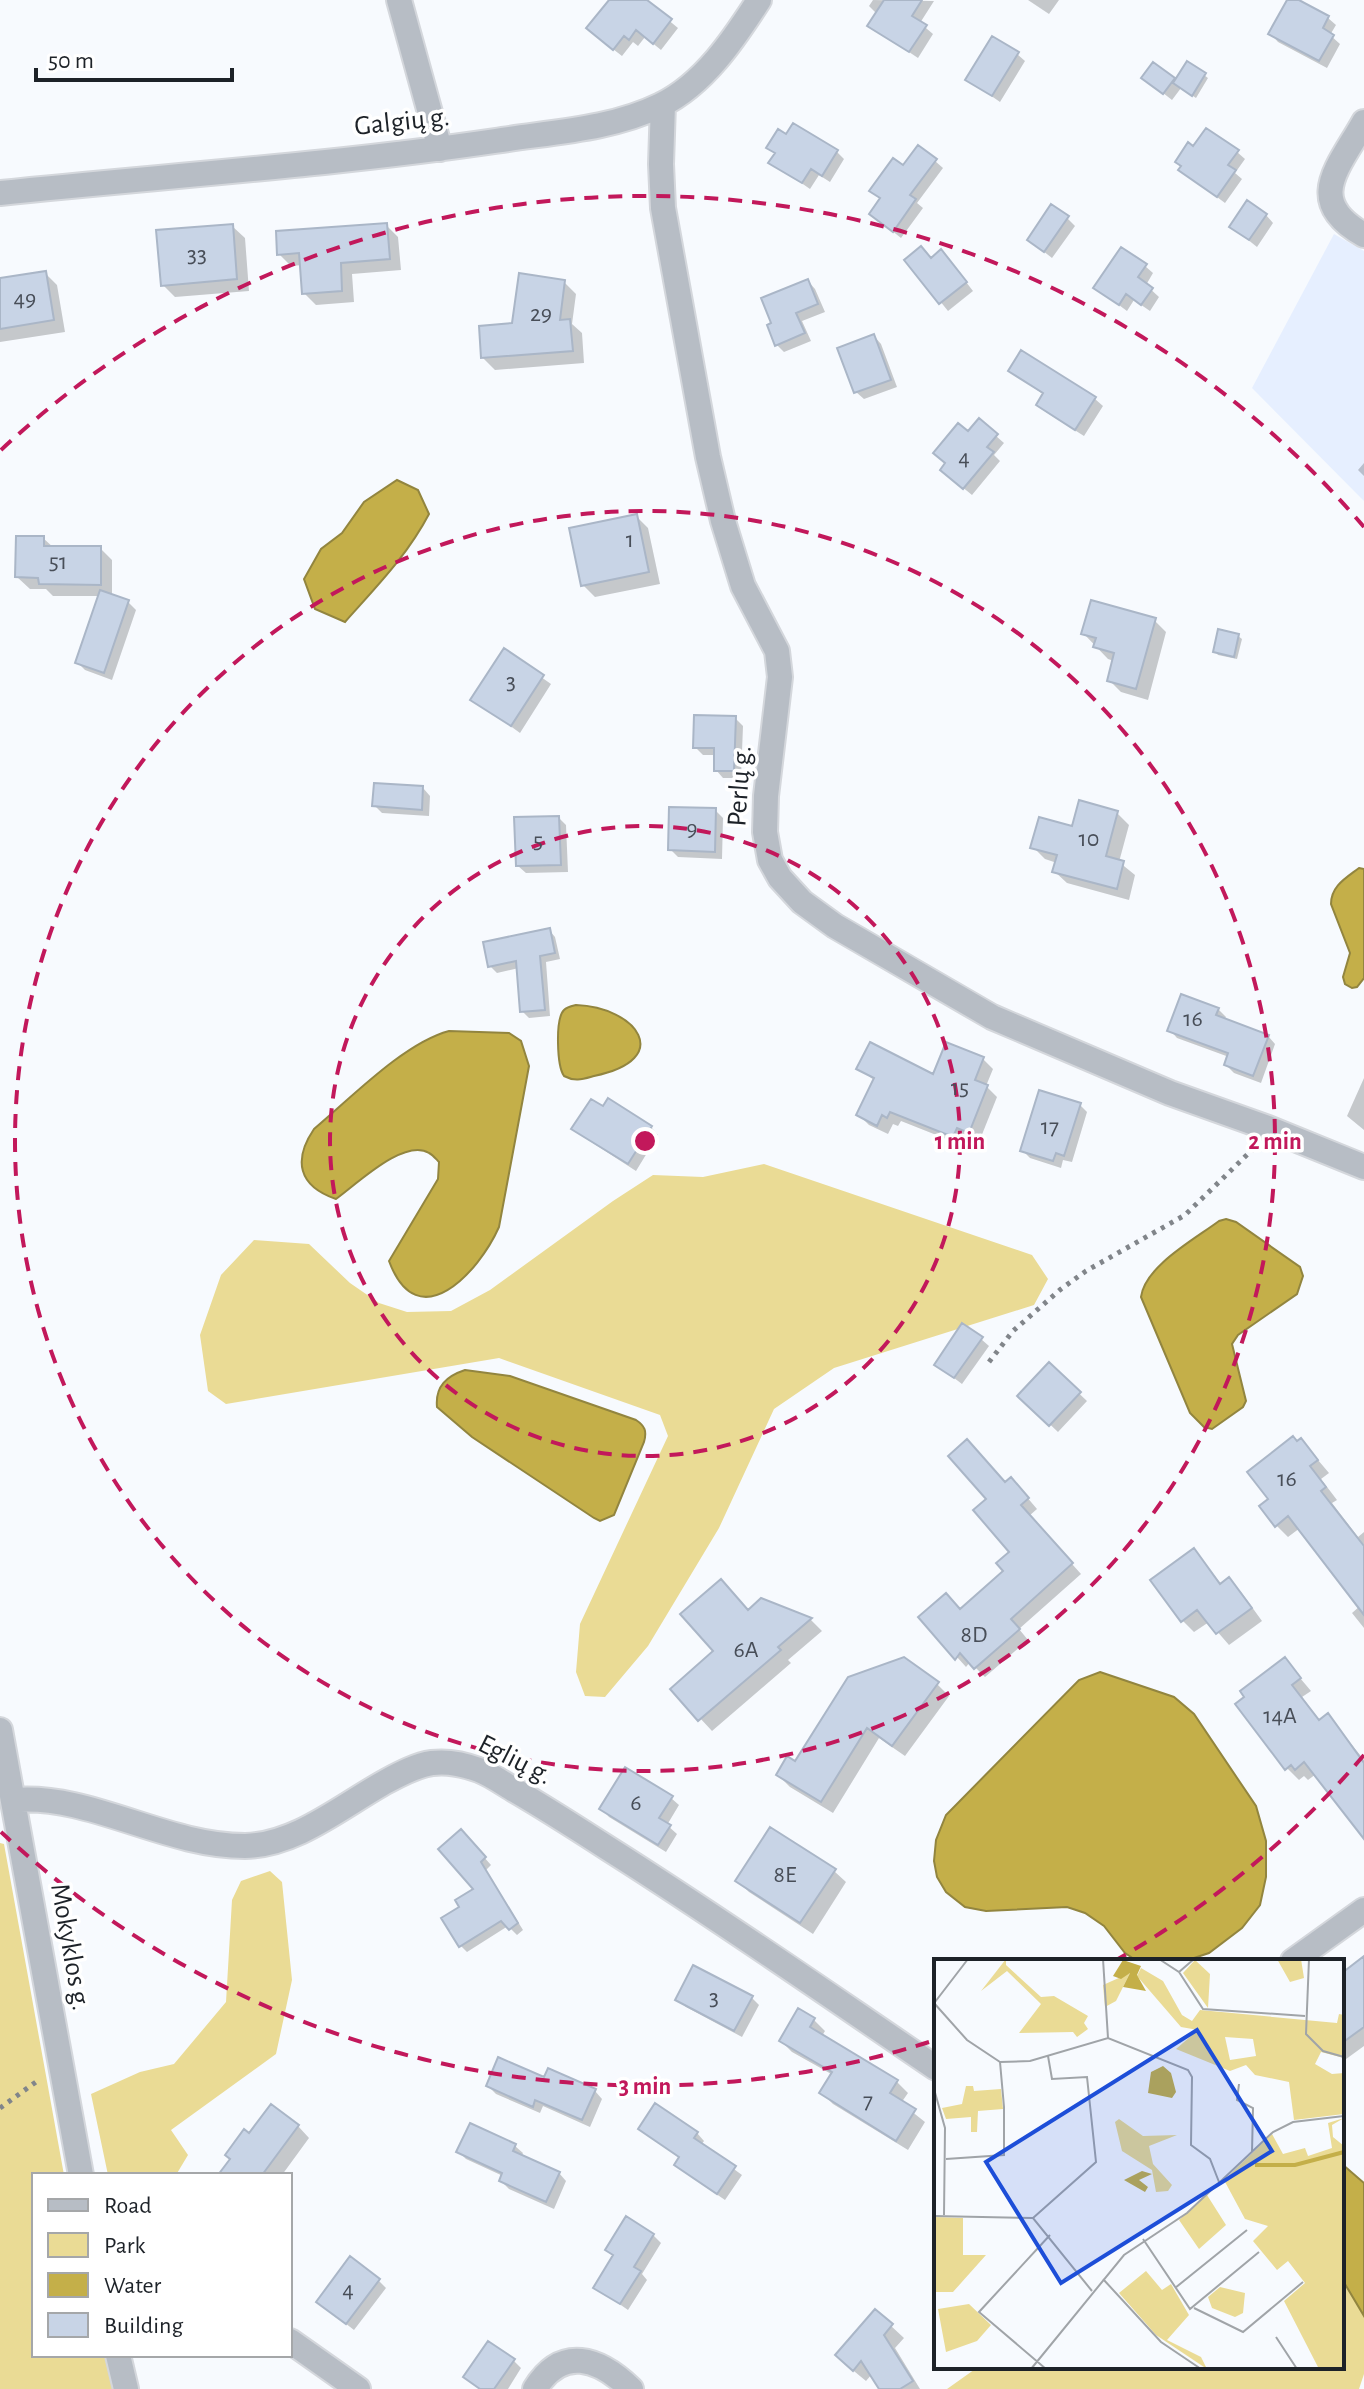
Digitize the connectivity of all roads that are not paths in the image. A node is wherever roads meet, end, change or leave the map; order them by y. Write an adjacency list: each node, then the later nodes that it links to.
1 (399, 0): 5 (street)
2 (759, 0): 3 (street, Galgių g.)
3 (663, 104): 5 (street, Galgių g.); 8 (street, Perlų g.)
4 (1364, 122): 7 (street)
5 (440, 149): 6 (street, Galgių g.)
6 (0, 193)
7 (1364, 235)
8 (1364, 1167)
9 (0, 1730): 10 (street, Mokyklos g.)
10 (15, 1800): 13 (street, Eglių g.); 14 (street, Mokyklos g.)
11 (1364, 1910): 12 (street)
12 (1296, 1959)
13 (934, 2067)
14 (81, 2173)
15 (292, 2342): 18 (street)
16 (118, 2357): 17 (street)
17 (126, 2389)
18 (358, 2389)
19 (535, 2389): 20 (street)
20 (631, 2389)

